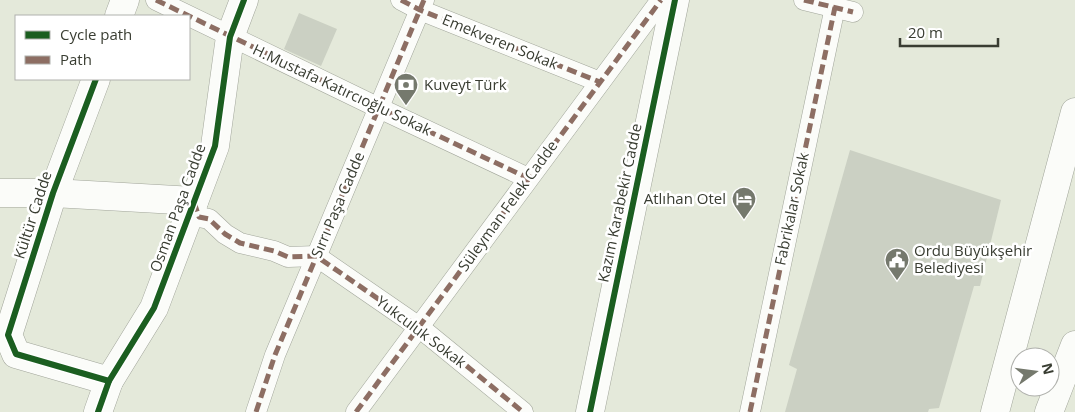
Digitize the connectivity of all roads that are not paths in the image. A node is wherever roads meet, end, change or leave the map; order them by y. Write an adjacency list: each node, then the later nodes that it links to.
1 (125, 0): 9 (main road)
2 (156, 0): 10 (street, H.Mustafa Katırcıoğlu Sokak)
3 (244, 0): 12 (main road, Osman Paşa Cadde)
4 (401, 0): 8 (street, Emekveren Sokak)
5 (660, 0): 14 (street, Süleyman Felek Cadde)
6 (675, 0): 29 (main road, Kazım Karabekir Cadde)
7 (804, 0): 30 (street, Fabrikalar Sokak)
8 (422, 5): 14 (street, Emekveren Sokak); 15 (street, Sırrı Paşa Cadde)
9 (119, 15)
10 (186, 15)
11 (190, 17): 12 (street, H.Mustafa Katırcıoğlu Sokak)
12 (230, 37): 15 (street, H.Mustafa Katırcıoğlu Sokak); 20 (main road, Osman Paşa Cadde)
13 (96, 80): 19 (main road, Kültür Cadde)
14 (600, 82): 17 (street, Süleyman Felek Cadde)
15 (379, 108): 17 (street, H.Mustafa Katırcıoğlu Sokak); 21 (street, Sırrı Paşa Cadde)
16 (1075, 112): 31 (main road)
17 (528, 178): 22 (street, Süleyman Felek Cadde)
18 (0, 193): 19 (main road)
19 (53, 193): 20 (main road); 24 (main road, Kültür Cadde)
20 (194, 201): 21 (street); 24 (main road, Osman Paşa Cadde)
21 (316, 256): 22 (street, Yukculuk Sokak); 26 (street, Sırrı Paşa Cadde)
22 (419, 327): 27 (street, Süleyman Felek Cadde); 28 (street, Yukculuk Sokak)
23 (1075, 345): 32 (main road)
24 (109, 381): 25 (main road, Osman Paşa Cadde)
25 (98, 412)
26 (256, 412)
27 (356, 412)
28 (523, 412)
29 (590, 412)
30 (750, 412)
31 (995, 412)
32 (1049, 412)

